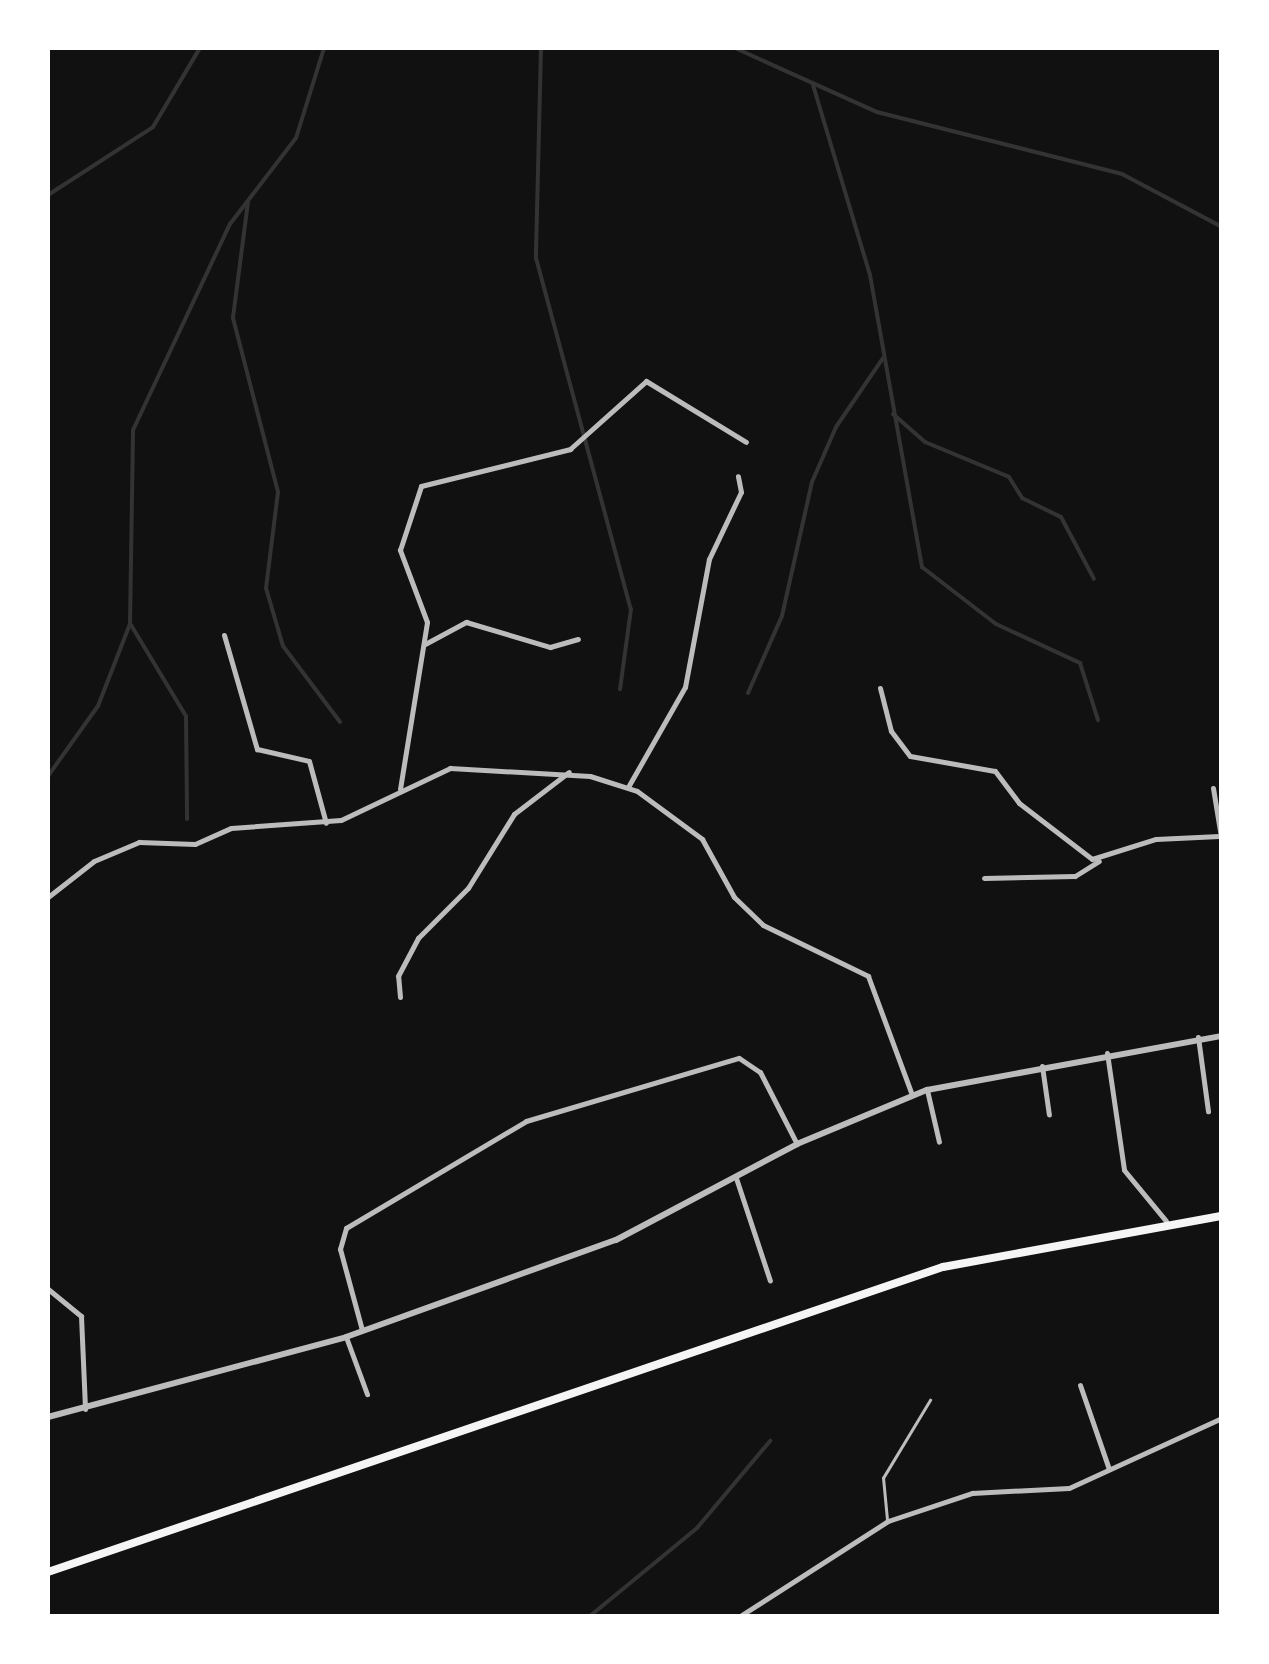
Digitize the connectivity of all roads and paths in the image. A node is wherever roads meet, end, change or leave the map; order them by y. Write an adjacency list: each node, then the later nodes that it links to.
1 (746, 442): 5 (street)
2 (738, 476): 8 (street)
3 (224, 636): 11 (street)
4 (578, 638): 5 (street)
5 (425, 644): 10 (street)
6 (880, 688): 13 (street)
7 (569, 772): 8 (street); 10 (street); 16 (street)
8 (628, 788): 22 (street)
9 (1213, 788): 12 (street)
10 (400, 792): 11 (street)
11 (326, 823): 15 (street)
12 (1220, 840): 13 (street)
13 (1103, 860): 14 (street)
14 (984, 878)
15 (48, 898)
16 (400, 997)
17 (1222, 1036): 18 (street)
18 (1198, 1037): 19 (street); 23 (street)
19 (1106, 1053): 20 (street); 29 (street)
20 (1042, 1066): 21 (street); 24 (street)
21 (926, 1090): 22 (street); 25 (street)
22 (912, 1095): 26 (street)
23 (1208, 1110)
24 (1049, 1115)
25 (939, 1142)
26 (797, 1144): 27 (street); 32 (street)
27 (736, 1178): 30 (street); 32 (street)
28 (1222, 1216): 29 (main road)
29 (1166, 1222): 42 (main road)
30 (770, 1281)
31 (48, 1289): 37 (street)
32 (362, 1330): 33 (street)
33 (346, 1337): 35 (street); 37 (street)
34 (1080, 1385): 40 (street)
35 (367, 1394)
36 (930, 1400): 41 (lane)
37 (85, 1409): 38 (street)
38 (48, 1418)
39 (1222, 1418): 40 (street)
40 (1109, 1469): 41 (street)
41 (888, 1522): 43 (street)
42 (48, 1572)
43 (740, 1616)

